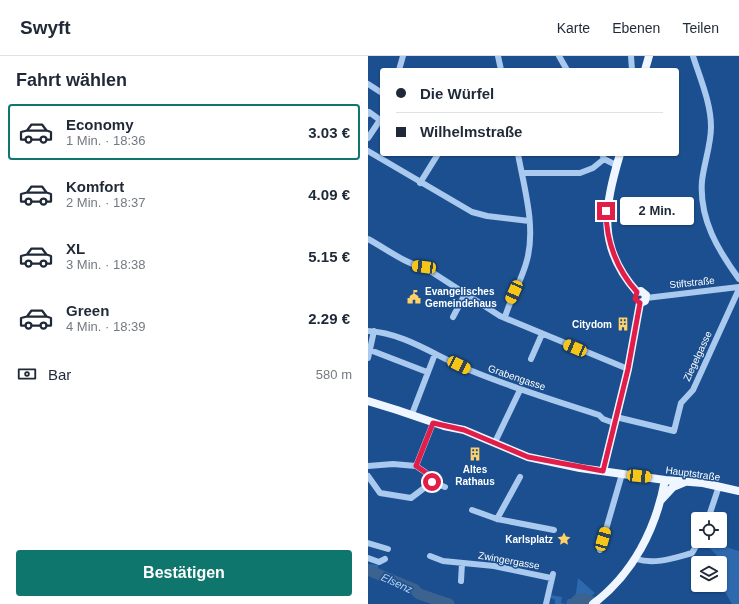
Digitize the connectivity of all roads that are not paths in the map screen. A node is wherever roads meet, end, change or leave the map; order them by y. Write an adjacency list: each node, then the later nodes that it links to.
1 (403, 56): 7 (street)
2 (498, 56): 8 (street)
3 (559, 56): 9 (street)
4 (631, 56): 10 (street)
5 (649, 56): 11 (main road)
6 (693, 56): 26 (street)
7 (400, 68)
8 (501, 68)
9 (566, 68)
10 (632, 68)
11 (646, 68)
12 (368, 84): 13 (street)
13 (380, 92)
14 (368, 114): 15 (street)
15 (368, 138)
16 (368, 151): 23 (street)
17 (437, 156): 23 (street)
18 (518, 156): 22 (street)
19 (619, 156): 21 (main road)
20 (603, 157): 21 (street); 22 (street)
21 (616, 165): 29 (main road)
22 (522, 173): 24 (street)
23 (420, 183): 24 (street)
24 (529, 221): 31 (street)
25 (368, 239): 28 (street)
26 (739, 279)
27 (739, 288): 29 (street, Stiftstraße); 45 (street, Ziegelgasse)
28 (465, 294): 30 (street); 31 (street)
29 (643, 300): 38 (main road)
30 (453, 317)
31 (505, 317): 33 (street)
32 (371, 331): 34 (street); 35 (street, Grabengasse)
33 (542, 334): 37 (street); 38 (street)
34 (370, 350): 36 (street); 39 (street)
35 (435, 354): 39 (street); 40 (street, Grabengasse)
36 (368, 358)
37 (531, 359)
38 (628, 369): 43 (main road)
39 (427, 372): 42 (street)
40 (520, 390): 43 (street, Grabengasse); 46 (street)
41 (368, 401): 42 (main road, Hauptstraße)
42 (412, 414): 44 (main road, Hauptstraße)
43 (615, 420): 45 (street, Grabengasse); 49 (main road)
44 (433, 423): 48 (street); 49 (main road, Hauptstraße)
45 (674, 431)
46 (496, 440)
47 (368, 466): 48 (street)
48 (416, 466): 55 (street)
49 (603, 471): 50 (main road, Hauptstraße)
50 (622, 474): 53 (main road, Hauptstraße); 67 (street)
51 (368, 476): 55 (street)
52 (520, 478): 62 (street)
53 (665, 480): 54 (main road, Hauptstraße); 59 (main road)
54 (688, 481): 56 (main road, Hauptstraße); 59 (main road)
55 (432, 482): 57 (street)
56 (719, 486): 58 (main road, Hauptstraße); 61 (street)
57 (445, 487)
58 (739, 491)
59 (658, 504): 70 (main road)
60 (472, 510): 62 (street)
61 (710, 512)
62 (497, 519): 63 (street)
63 (554, 530)
64 (368, 543): 66 (street)
65 (695, 548): 70 (street)
66 (388, 549)
67 (600, 550)
68 (430, 556): 72 (street, Zwingergasse)
69 (368, 558): 71 (street)
70 (636, 559): 74 (main road)
71 (385, 560)
72 (462, 562): 73 (street, Zwingergasse); 75 (street, Zwingergasse)
73 (461, 581)
74 (596, 602)
75 (546, 604)

